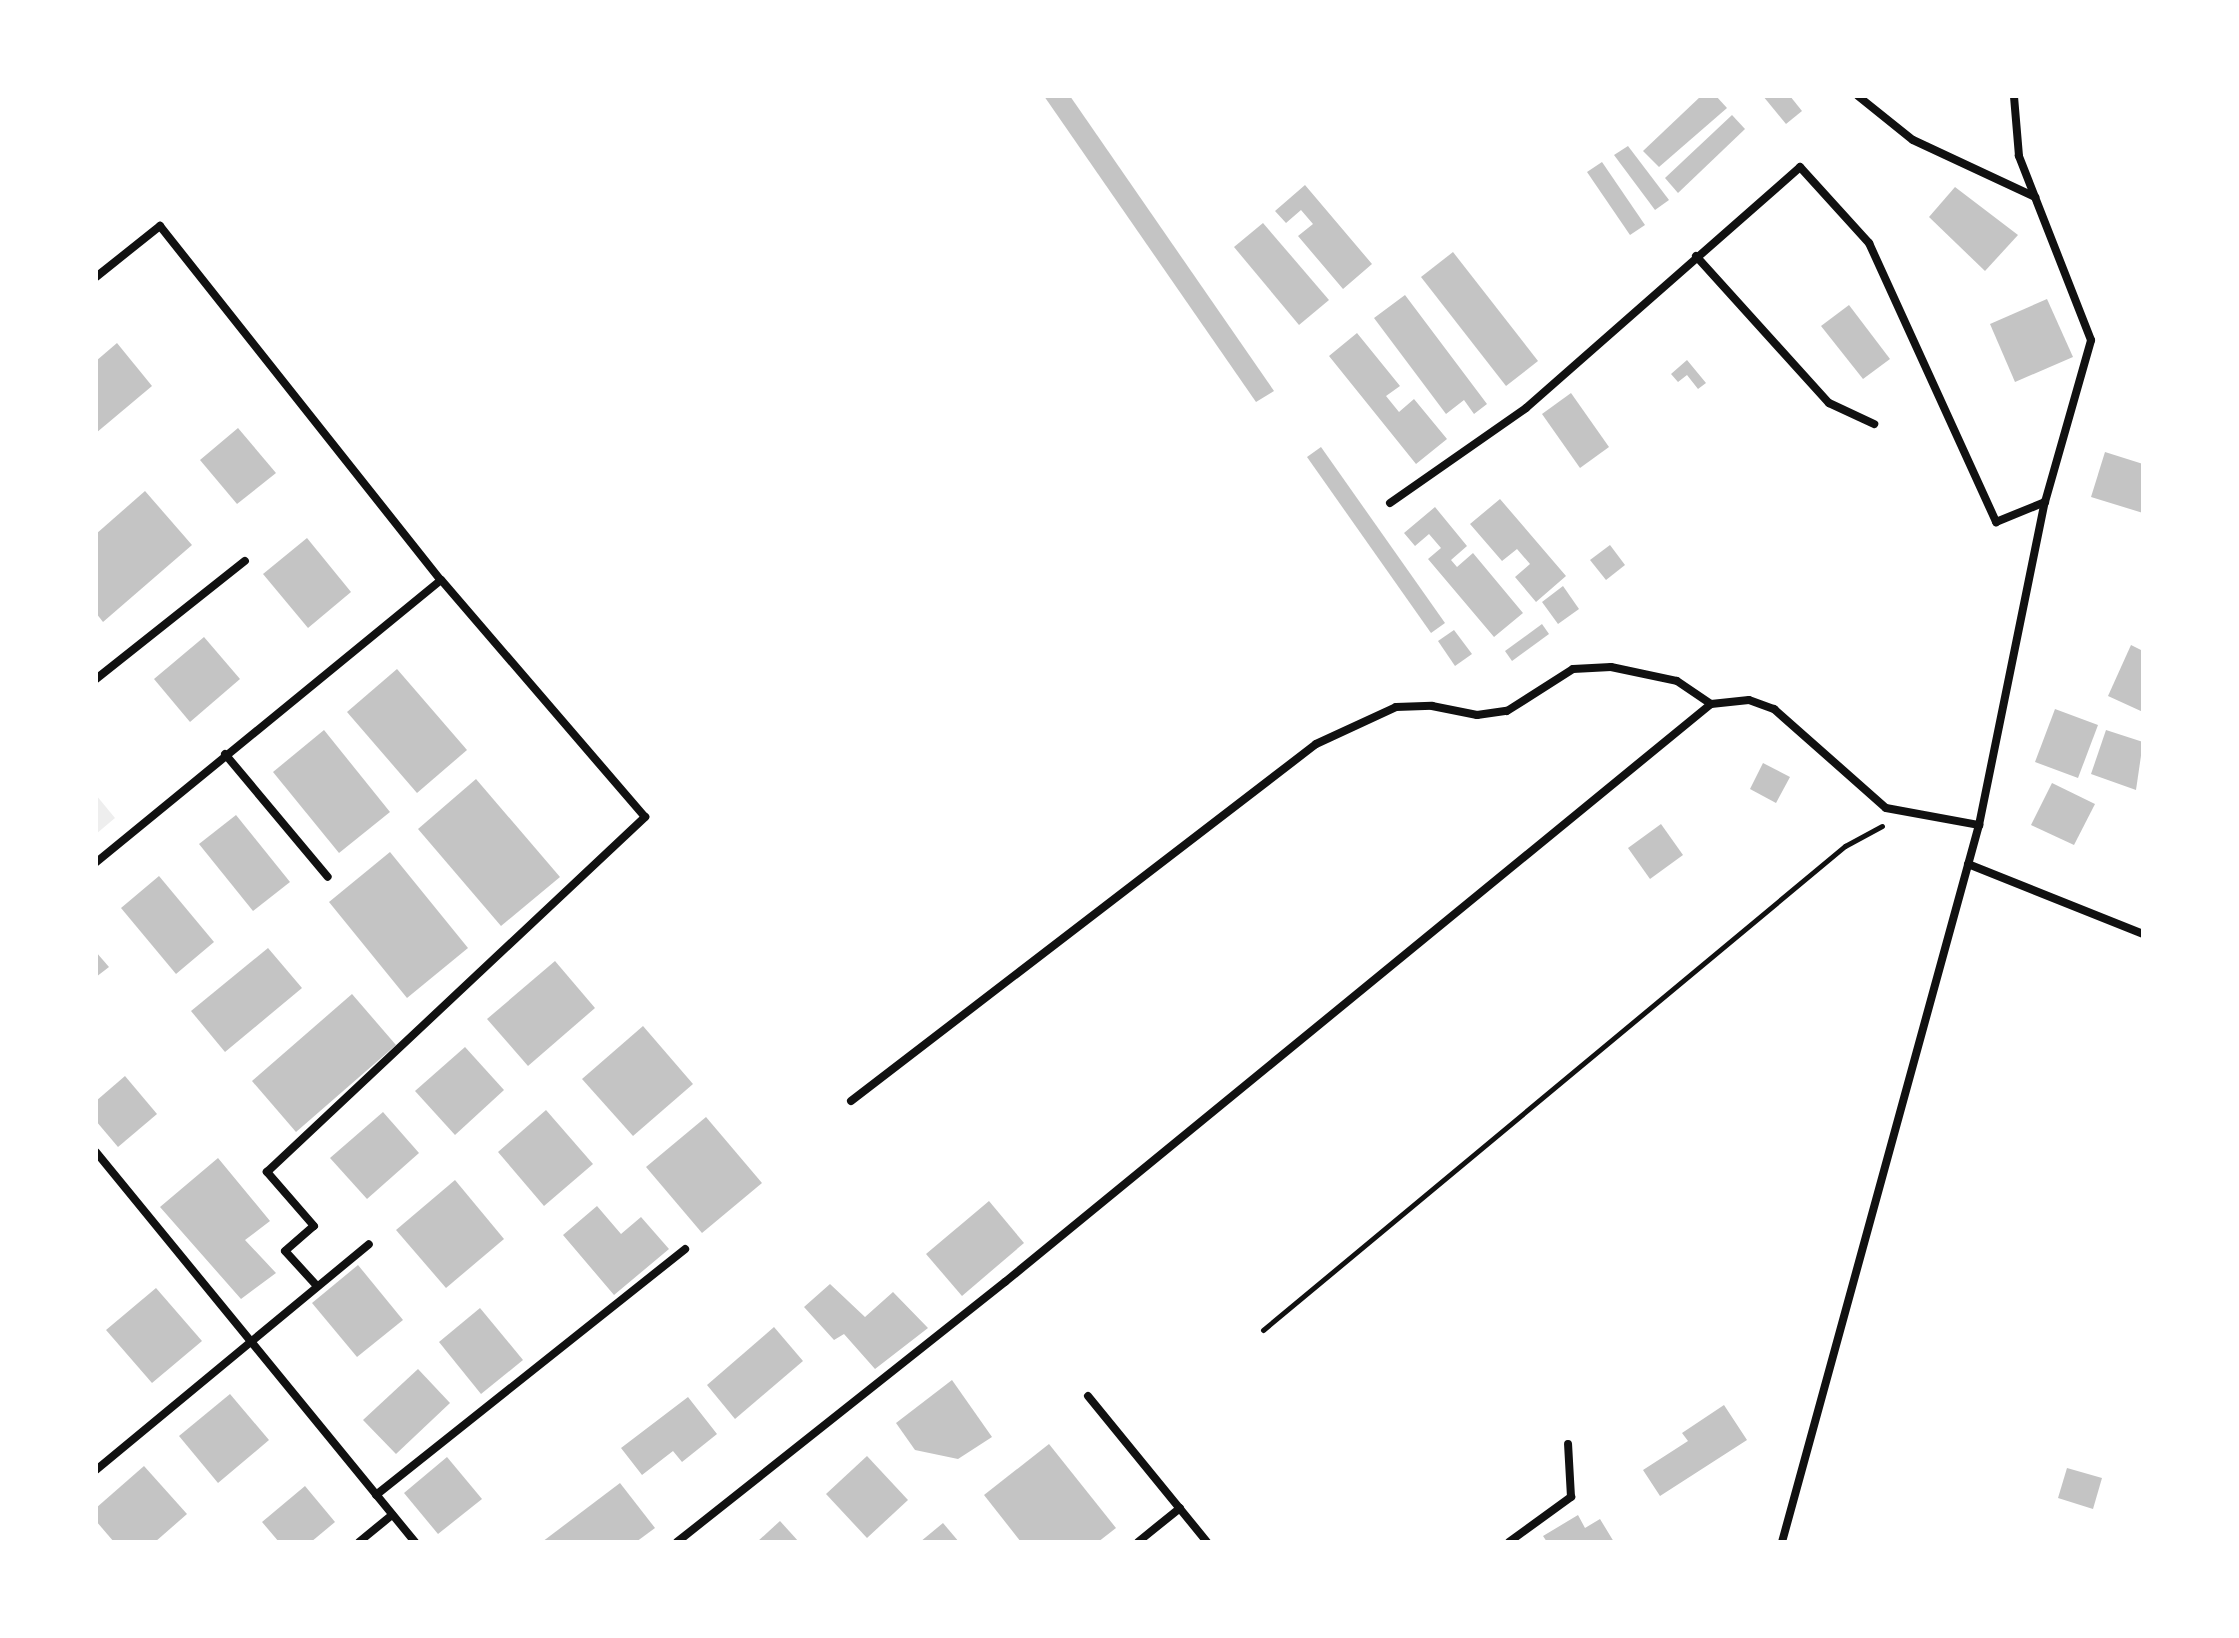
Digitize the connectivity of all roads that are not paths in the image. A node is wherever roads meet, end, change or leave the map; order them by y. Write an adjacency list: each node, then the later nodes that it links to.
1 (1858, 96): 3 (street)
2 (2014, 96): 3 (street)
3 (2036, 198): 7 (street)
4 (1696, 256): 6 (street); 7 (street); 8 (street)
5 (96, 277): 10 (street)
6 (1874, 424)
7 (2045, 502): 14 (street)
8 (1390, 503)
9 (245, 561): 11 (street)
10 (441, 580): 13 (street); 23 (street)
11 (96, 679)
12 (1711, 704): 14 (street); 19 (street); 33 (street)
13 (225, 754): 15 (street); 17 (street)
14 (1979, 825): 16 (street)
15 (96, 862)
16 (1968, 864): 18 (street); 37 (street)
17 (328, 877)
18 (2143, 934)
19 (851, 1101)
20 (96, 1152): 24 (street)
21 (369, 1244): 23 (street)
22 (685, 1249): 28 (street)
23 (317, 1286): 24 (street)
24 (251, 1342): 27 (street); 28 (street)
25 (1088, 1396): 29 (street)
26 (1568, 1444): 36 (street)
27 (96, 1470)
28 (376, 1495): 30 (street)
29 (1180, 1508): 34 (street); 35 (street)
30 (392, 1515): 31 (street); 32 (street)
31 (359, 1542)
32 (415, 1542)
33 (677, 1542)
34 (1138, 1542)
35 (1207, 1542)
36 (1509, 1542)
37 (1782, 1542)

